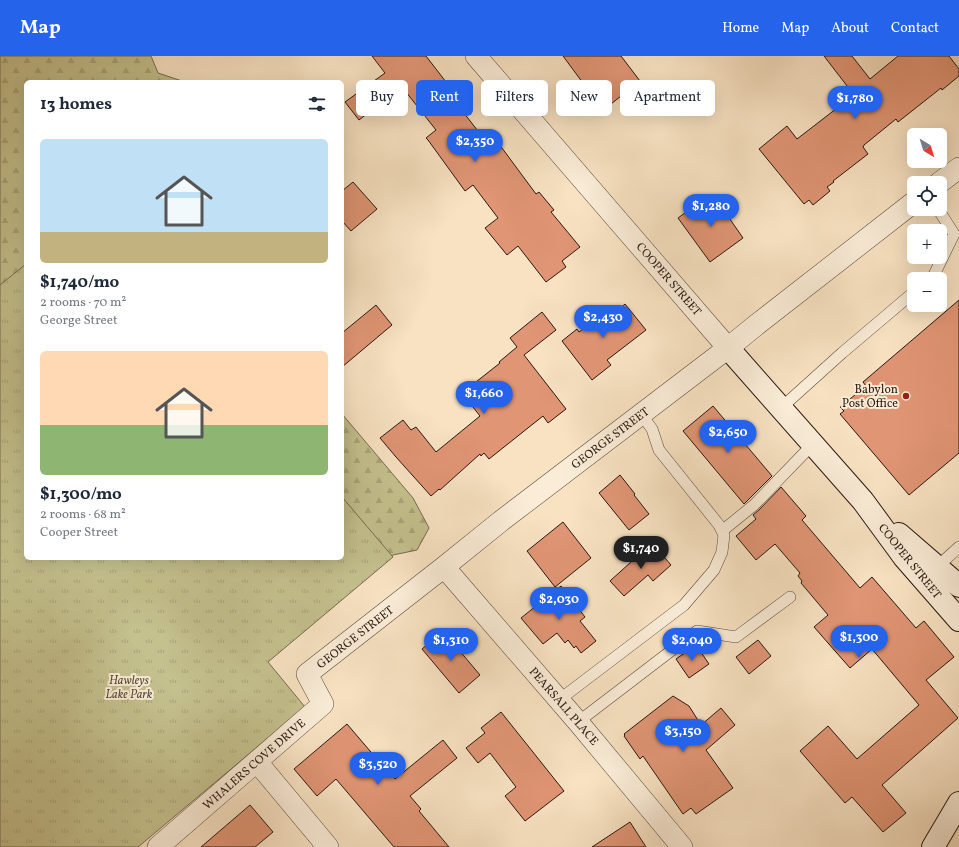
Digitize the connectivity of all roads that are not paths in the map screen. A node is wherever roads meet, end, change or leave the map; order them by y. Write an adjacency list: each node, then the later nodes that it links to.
1 (476, 56): 9 (street, COOPER STREET)
2 (959, 168): 3 (street)
3 (947, 177)
4 (907, 207): 9 (street, GEORGE STREET)
5 (942, 216): 6 (lane)
6 (956, 238): 7 (lane)
7 (936, 272)
8 (907, 298): 10 (lane)
9 (728, 348): 10 (street, COOPER STREET); 11 (street, GEORGE STREET)
10 (781, 408): 12 (street, COOPER STREET)
11 (641, 414): 14 (lane); 17 (street, GEORGE STREET)
12 (813, 444): 13 (street, COOPER STREET); 14 (lane)
13 (863, 501): 16 (street, COOPER STREET); 20 (street, COOPER STREET)
14 (722, 531): 22 (lane)
15 (959, 547): 16 (lane)
16 (937, 566): 18 (street, COOPER STREET)
17 (444, 567): 21 (street, GEORGE STREET); 22 (street, PEARSALL PLACE)
18 (959, 586)
19 (790, 597): 23 (lane)
20 (959, 620)
21 (307, 674): 24 (street, WHALERS COVE DRIVE)
22 (559, 700): 23 (street, PEARSALL PLACE)
23 (578, 722): 28 (street, PEARSALL PLACE)
24 (257, 762): 26 (street, WHALERS COVE DRIVE); 27 (street)
25 (959, 803): 29 (street)
26 (158, 847)
27 (328, 847)
28 (682, 847)
29 (933, 847)

